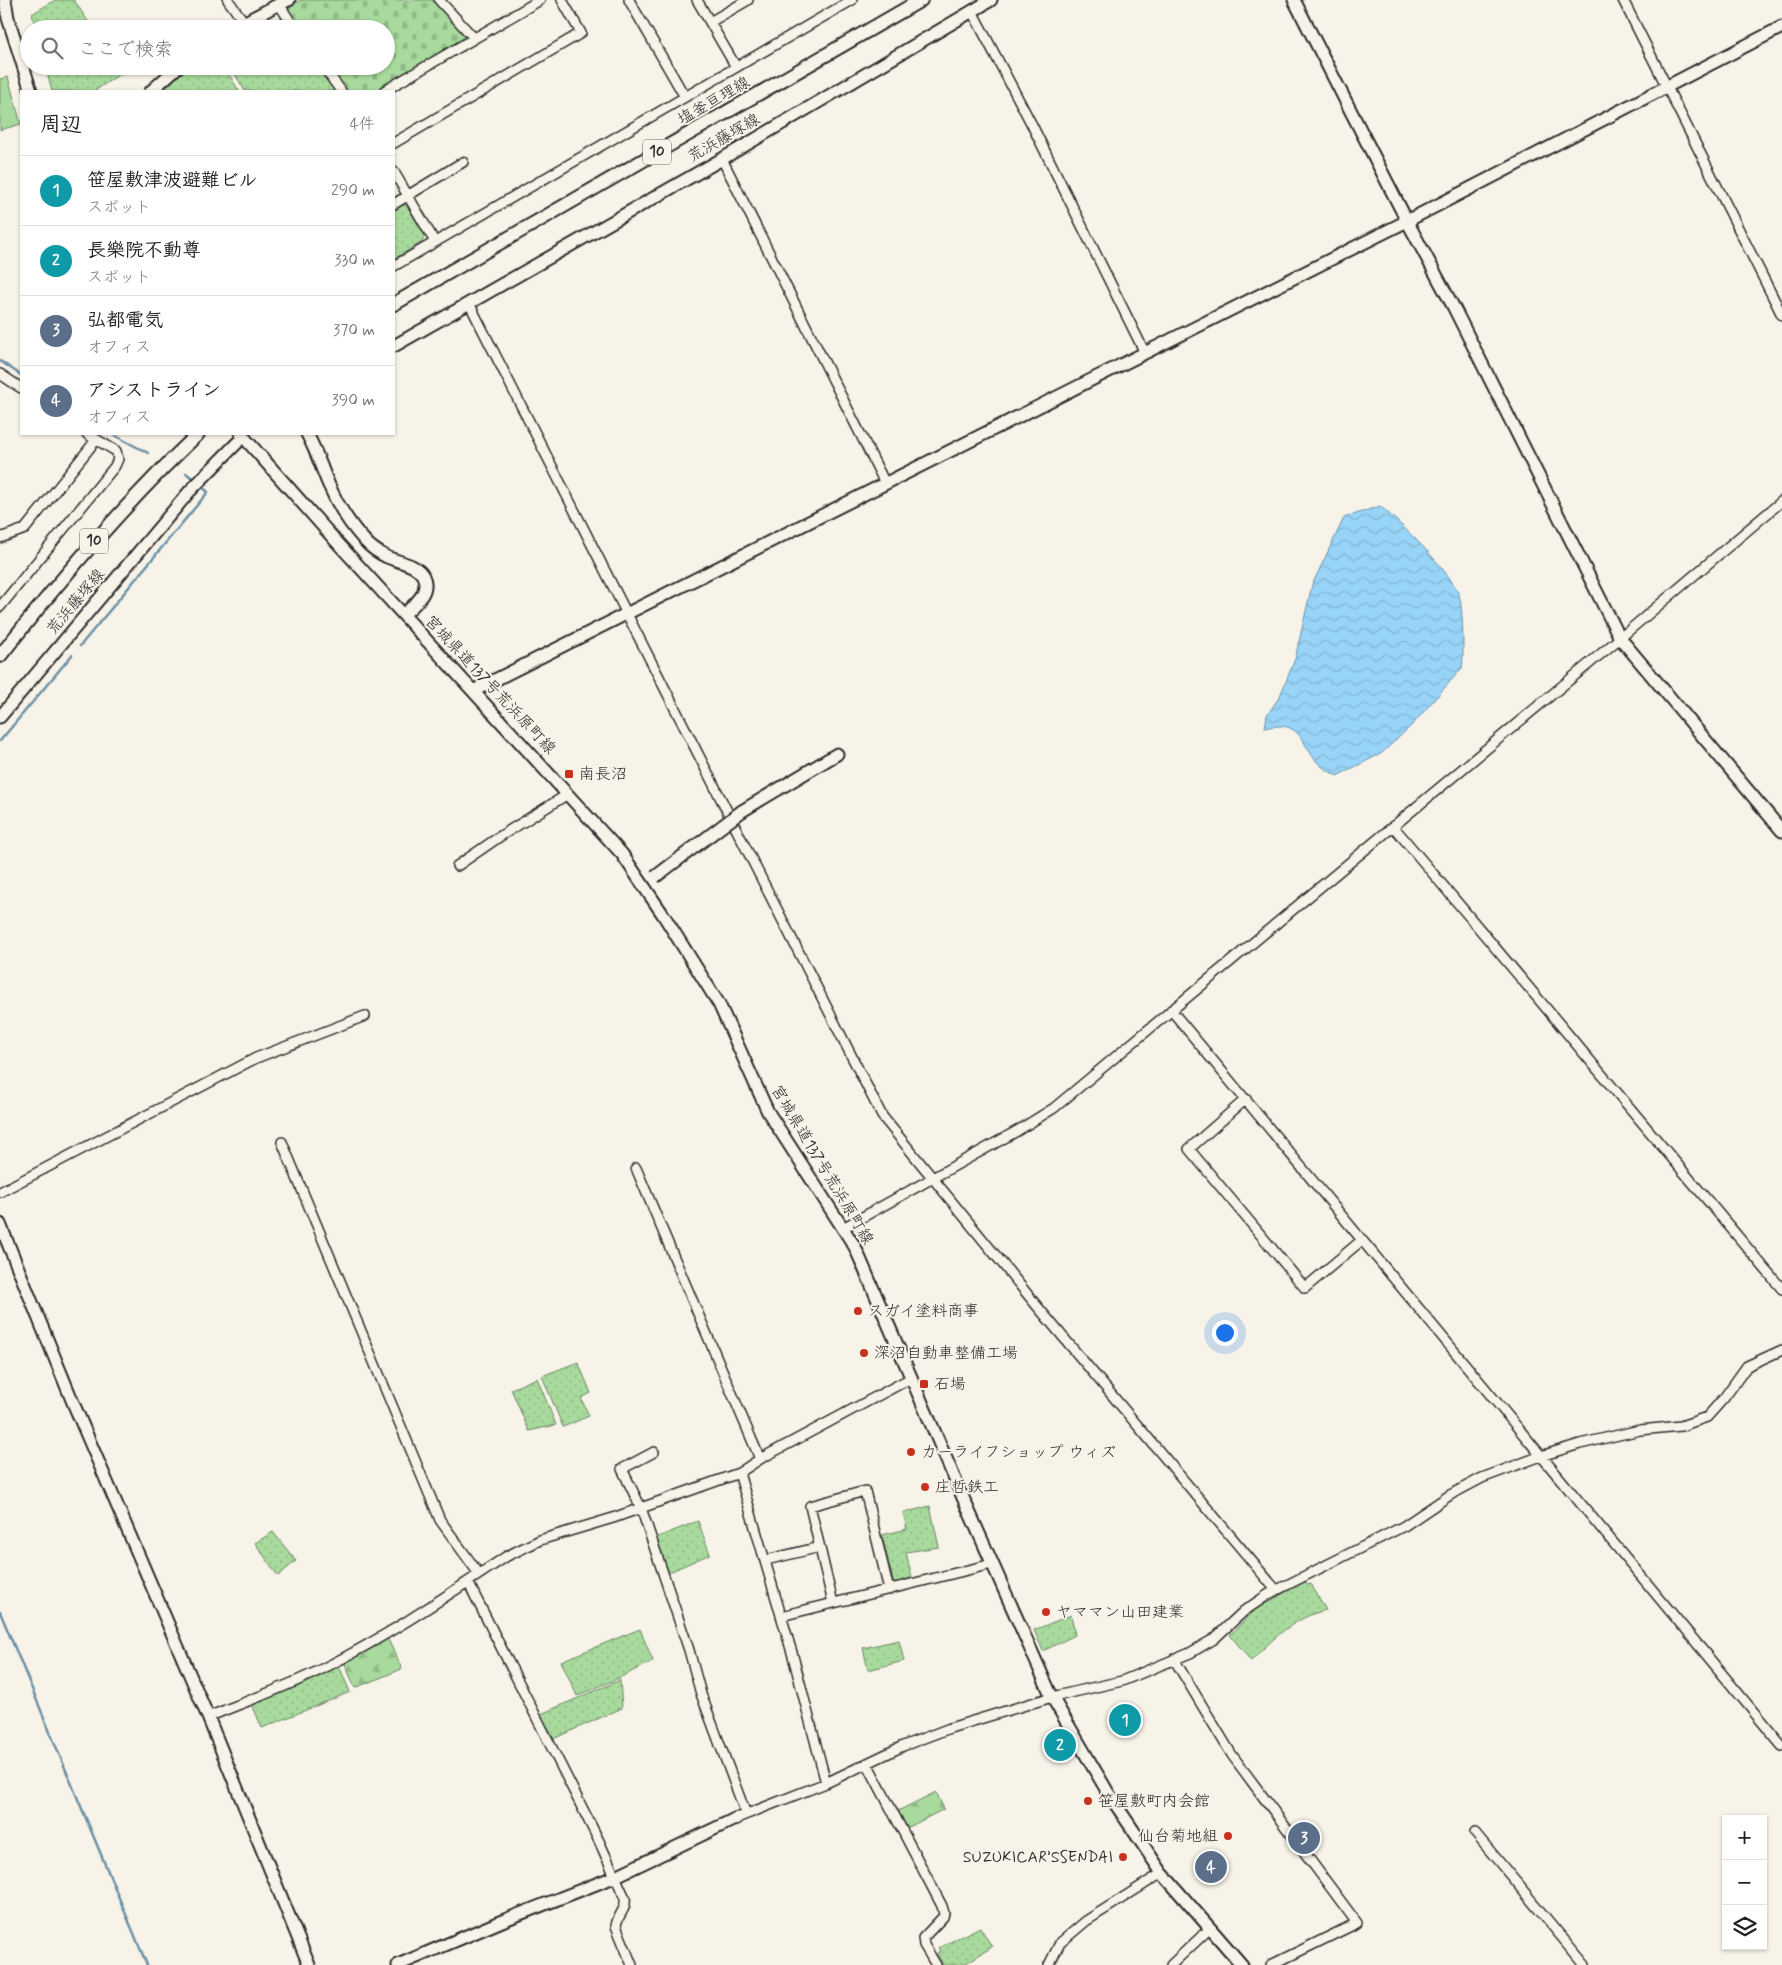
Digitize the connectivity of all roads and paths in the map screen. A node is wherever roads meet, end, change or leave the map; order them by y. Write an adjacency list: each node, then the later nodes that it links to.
1 (4, 0): 22 (street)
2 (228, 0): 16 (street)
3 (439, 0): 21 (street)
4 (540, 0): 21 (street)
5 (562, 0): 33 (street)
6 (629, 0): 32 (street)
7 (697, 0): 19 (street)
8 (748, 0): 19 (street)
9 (852, 0): 23 (street)
10 (921, 0): 42 (main road, 塩釜亘理線 / 10)
11 (991, 0): 15 (street, 荒浜藤塚線)
12 (1294, 0): 39 (street)
13 (1623, 0): 27 (street)
14 (284, 2): 17 (street); 18 (street)
15 (972, 11): 34 (street, 荒浜藤塚線); 46 (street)
16 (243, 20)
17 (248, 20)
18 (291, 20)
19 (710, 22): 23 (street)
20 (1782, 27): 27 (street)
21 (474, 38): 31 (street)
22 (20, 56)
23 (736, 67): 32 (street)
24 (26, 75): 28 (street)
25 (169, 75): 29 (street)
26 (329, 75): 30 (street)
27 (1667, 86): 39 (street); 44 (street)
28 (31, 90)
29 (151, 90)
30 (340, 90)
31 (386, 90)
32 (685, 96): 40 (street)
33 (395, 141)
34 (722, 159): 43 (street, 荒浜藤塚線); 54 (street)
35 (463, 162): 37 (street)
36 (395, 174): 37 (street)
37 (407, 196): 38 (street); 40 (street)
38 (395, 203)
39 (1407, 221): 46 (street); 60 (street)
40 (435, 242): 41 (street)
41 (395, 265)
42 (395, 303)
43 (470, 303): 45 (street, 荒浜藤塚線); 58 (street)
44 (1782, 315)
45 (395, 345)
46 (1145, 353): 54 (street)
47 (0, 374): 48 (street)
48 (20, 387)
49 (88, 435): 53 (street)
50 (197, 435): 61 (main road, 10)
51 (308, 435): 59 (street)
52 (239, 438): 59 (street, 宮城県道137号荒浜原町線); 63 (street, 荒浜藤塚線)
53 (96, 440): 56 (street); 57 (street)
54 (885, 483): 58 (street)
55 (1782, 500): 60 (street)
56 (0, 538)
57 (0, 607)
58 (627, 613): 62 (street); 75 (street)
59 (404, 614): 62 (street, 宮城県道137号荒浜原町線)
60 (1620, 638): 66 (street); 67 (street)
61 (0, 656)
62 (473, 691): 65 (street, 宮城県道137号荒浜原町線)
63 (0, 717)
64 (837, 754): 69 (street, bridge)
65 (568, 794): 68 (street); 69 (street, 宮城県道137号荒浜原町線)
66 (1393, 826): 70 (street); 80 (street)
67 (1782, 831)
68 (457, 866)
69 (644, 886): 78 (street, 宮城県道137号荒浜原町線)
70 (1171, 1010): 72 (street); 75 (street)
71 (365, 1016): 76 (street)
72 (1246, 1100): 79 (street); 79 (street)
73 (282, 1142): 91 (street)
74 (636, 1168): 85 (street)
75 (932, 1179): 78 (street); 94 (street)
76 (0, 1192)
77 (0, 1224): 99 (street)
78 (843, 1228): 82 (street, 宮城県道137号荒浜原町線)
79 (1362, 1240): 84 (street)
80 (1782, 1290)
81 (1782, 1350): 84 (street)
82 (912, 1378): 85 (street); 90 (street, 宮城県道137号荒浜原町線)
83 (654, 1452): 87 (street)
84 (1541, 1456): 94 (street); 100 (street)
85 (760, 1459): 86 (street)
86 (739, 1473): 87 (street); 89 (street)
87 (641, 1508): 91 (street); 103 (street)
88 (820, 1548): 89 (street); 93 (street); 95 (street)
89 (766, 1560): 96 (street)
90 (992, 1564): 93 (street); 98 (street, 宮城県道137号荒浜原町線)
91 (479, 1574): 92 (street)
92 (468, 1582): 99 (street); 106 (street)
93 (889, 1590): 95 (street)
94 (1276, 1590): 97 (street)
95 (833, 1603): 96 (street)
96 (781, 1616): 102 (street)
97 (1174, 1660): 98 (street); 115 (street)
98 (1052, 1697): 101 (street); 105 (street, 宮城県道137号荒浜原町線)
99 (208, 1717): 108 (street)
100 (1782, 1746)
101 (867, 1763): 102 (street); 111 (street)
102 (826, 1783): 103 (street)
103 (742, 1816): 106 (street)
104 (1475, 1832): 116 (street)
105 (1162, 1873): 112 (street); 114 (street, 宮城県道137号荒浜原町線)
106 (614, 1877): 109 (street); 110 (street)
107 (1206, 1932): 113 (street)
108 (309, 1965)
109 (398, 1965)
110 (632, 1965)
111 (936, 1965)
112 (1049, 1965)
113 (1170, 1965)
114 (1242, 1965)
115 (1272, 1965)
116 (1585, 1965)

